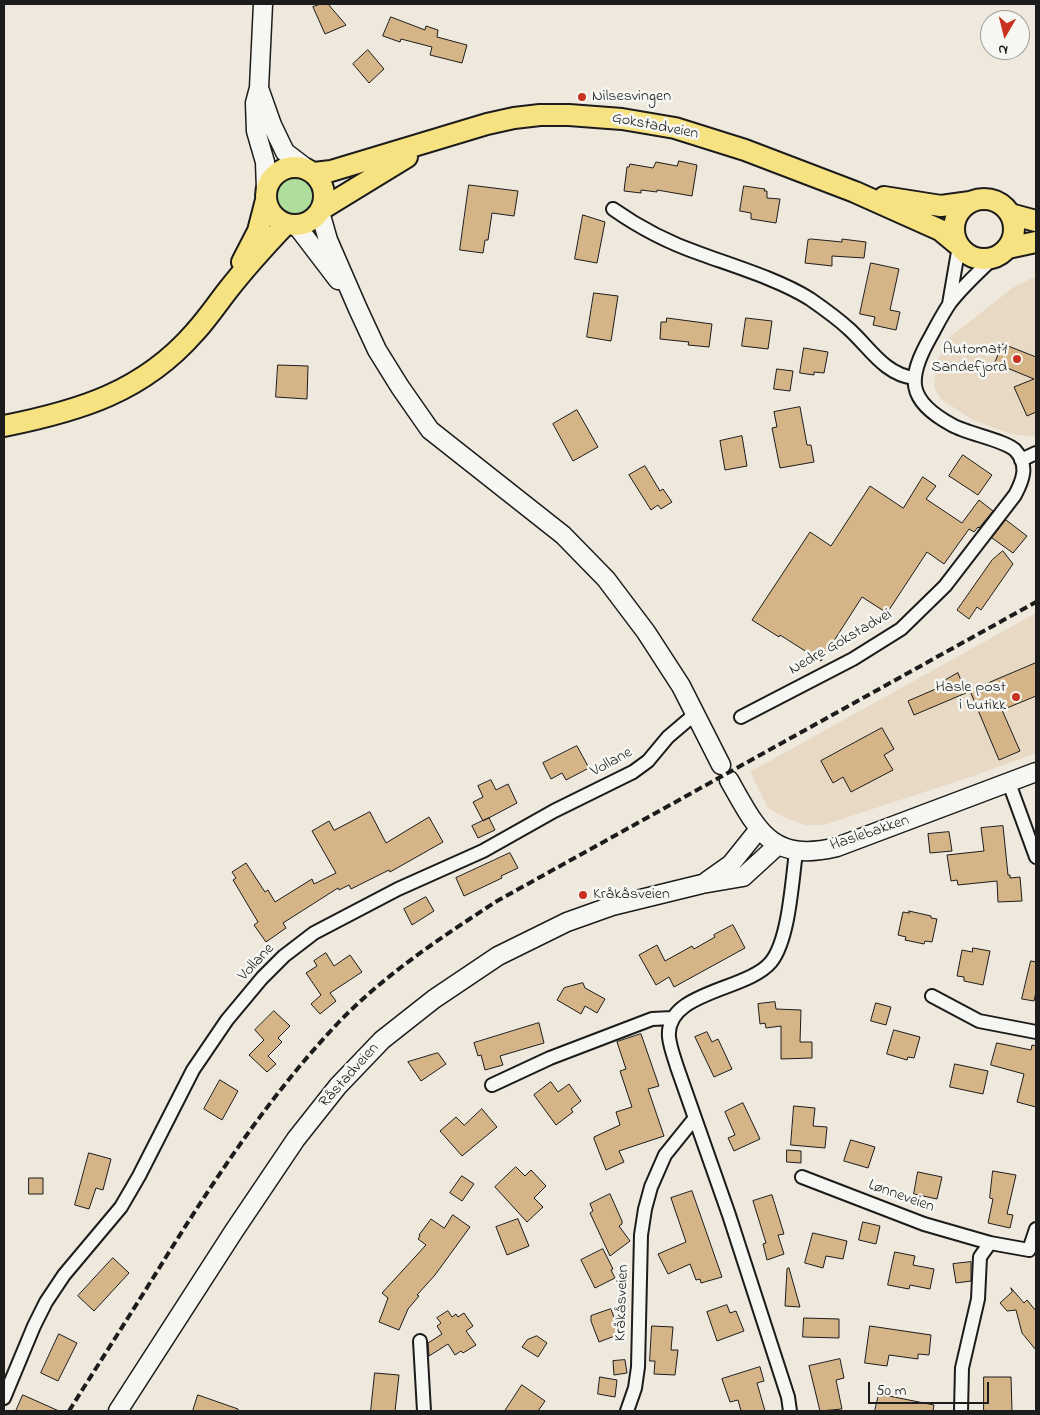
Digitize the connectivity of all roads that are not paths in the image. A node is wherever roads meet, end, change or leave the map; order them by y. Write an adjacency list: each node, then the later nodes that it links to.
1 (263, 4): 2 (main road)
2 (259, 88): 4 (main road); 6 (main road)
3 (448, 136): 4 (main road, Gokstadveien); 5 (main road, Gokstadveien); 9 (main road, Gokstadveien)
4 (310, 170): 6 (main road); 9 (main road)
5 (855, 192): 7 (main road, Gokstadveien); 14 (main road, Gokstadveien)
6 (266, 194): 12 (main road); 16 (main road)
7 (970, 202): 10 (main road); 14 (main road)
8 (613, 209): 19 (street)
9 (321, 211): 12 (main road); 18 (main road)
10 (1010, 214): 11 (main road); 15 (main road)
11 (1036, 221)
12 (291, 225): 16 (main road); 18 (main road)
13 (1036, 242): 15 (main road)
14 (958, 245): 15 (main road); 17 (street)
15 (1000, 254): 17 (street)
16 (228, 291): 20 (main road)
17 (949, 304): 19 (street)
18 (358, 309): 23 (main road, Haslebakken)
19 (914, 378): 22 (street)
20 (4, 426)
21 (1036, 453): 22 (street)
22 (1021, 460): 24 (street, Nedre Gokstadvei)
23 (695, 714): 27 (main road, Haslebakken); 41 (street, Vollane)
24 (741, 717)
25 (1036, 772): 26 (main road, Haslebakken)
26 (1010, 783): 29 (main road, Haslebakken); 30 (street)
27 (759, 829): 28 (main road, Haslebakken); 31 (main road, Råstadveien)
28 (778, 845): 29 (main road, Haslebakken); 31 (main road, Råstadveien)
29 (796, 852): 33 (street)
30 (1036, 856)
31 (702, 884): 42 (main road, Råstadveien)
32 (932, 996): 34 (street)
33 (672, 1018): 35 (street); 36 (street)
34 (1036, 1032)
35 (492, 1085)
36 (694, 1119): 44 (street, Kråkåsveien); 45 (street)
37 (802, 1177): 39 (street, Lønneveien)
38 (1036, 1229): 39 (street, Lønneveien)
39 (990, 1243): 46 (street)
40 (420, 1341): 43 (street)
41 (4, 1398)
42 (118, 1411)
43 (424, 1411)
44 (627, 1411)
45 (790, 1411)
46 (961, 1411)

